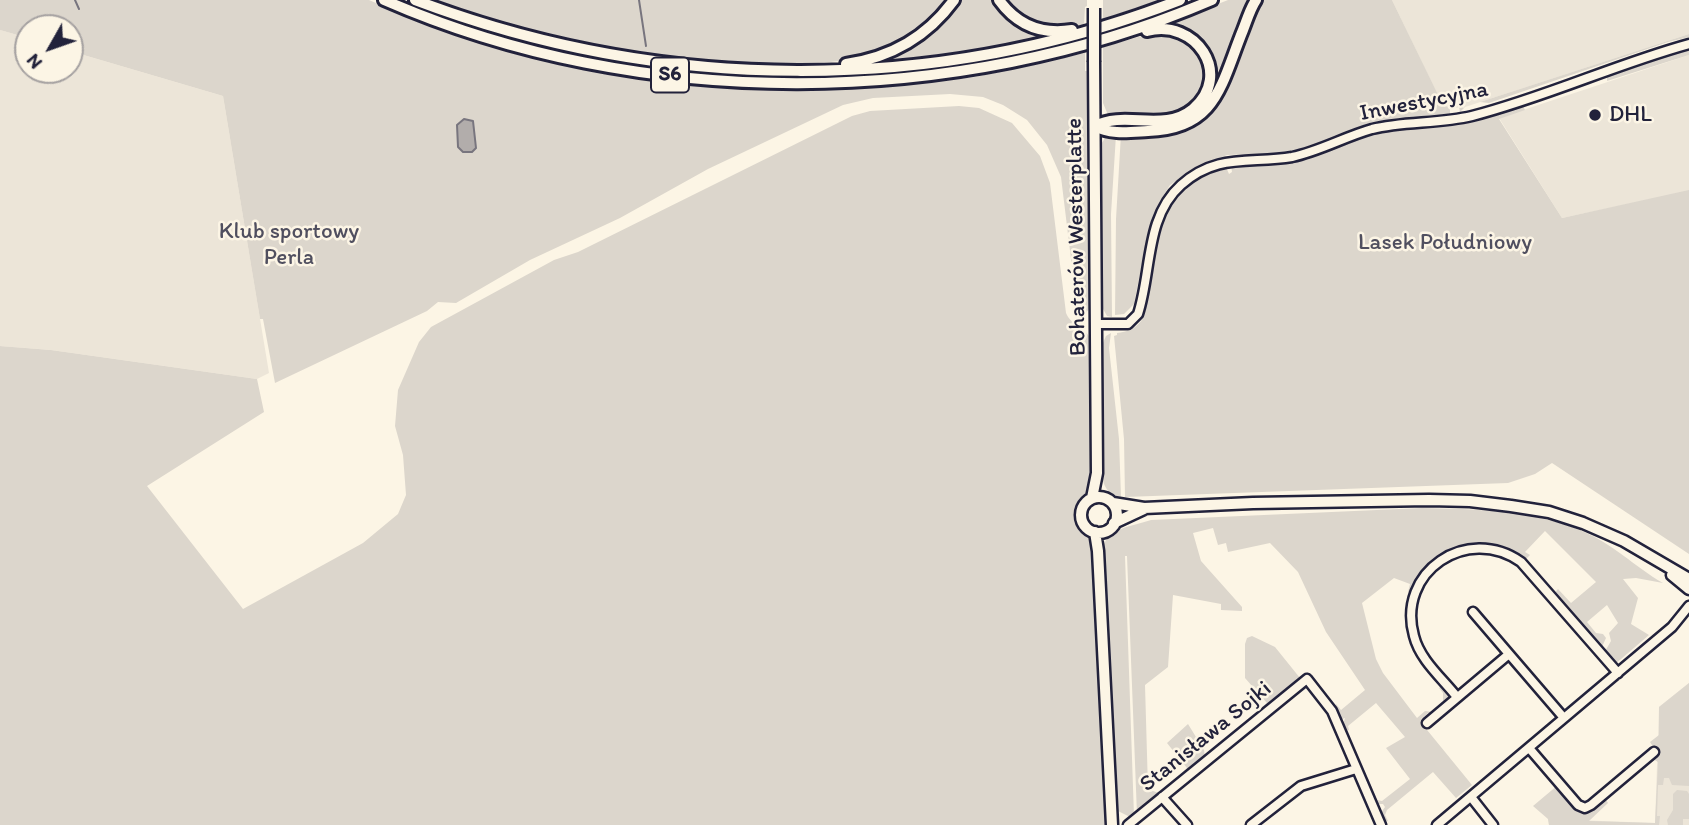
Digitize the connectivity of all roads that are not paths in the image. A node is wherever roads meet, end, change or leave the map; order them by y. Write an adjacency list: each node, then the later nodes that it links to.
1 (384, 0): 10 (highway, S6)
2 (415, 0): 12 (highway, S6)
3 (954, 0): 12 (highway)
4 (999, 0): 9 (highway)
5 (1180, 0): 9 (highway, S6)
6 (1212, 0): 10 (highway, S6)
7 (1256, 0): 13 (highway)
8 (1094, 4): 13 (main road, Bohaterów Westerplatte, bridge)
9 (1114, 23): 12 (highway, S6)
10 (1106, 39): 13 (highway)
11 (1689, 44): 14 (street, Inwestycyjna)
12 (794, 72)
13 (1095, 127): 14 (main road, Bohaterów Westerplatte)
14 (1097, 324): 15 (main road, Bohaterów Westerplatte)
15 (1097, 473): 16 (main road, Bohaterów Westerplatte); 17 (main road, Bohaterów Westerplatte)
16 (1092, 498): 17 (main road); 20 (main road)
17 (1109, 501): 18 (main road); 19 (main road)
18 (1144, 508): 19 (main road); 21 (main road)
19 (1114, 523): 20 (main road)
20 (1098, 532): 38 (main road)
21 (1656, 561): 22 (main road); 23 (main road)
22 (1689, 579)
23 (1689, 589): 24 (main road)
24 (1689, 603): 27 (street)
25 (1473, 612): 28 (street)
26 (1689, 618): 27 (street)
27 (1672, 627): 29 (street)
28 (1509, 654): 30 (street); 31 (street)
29 (1618, 673): 30 (street); 31 (street)
30 (1457, 697): 32 (street)
31 (1564, 718): 33 (street)
32 (1427, 723)
33 (1529, 748): 34 (street); 37 (street)
34 (1654, 752)
35 (1356, 769): 36 (street, Stanisława Sojki); 41 (street); 42 (street)
36 (1162, 797): 39 (street, Stanisława Sojki); 40 (street)
37 (1471, 797): 43 (street); 44 (street)
38 (1112, 825)
39 (1128, 825)
40 (1188, 825)
41 (1251, 825)
42 (1381, 825)
43 (1437, 825)
44 (1493, 825)

